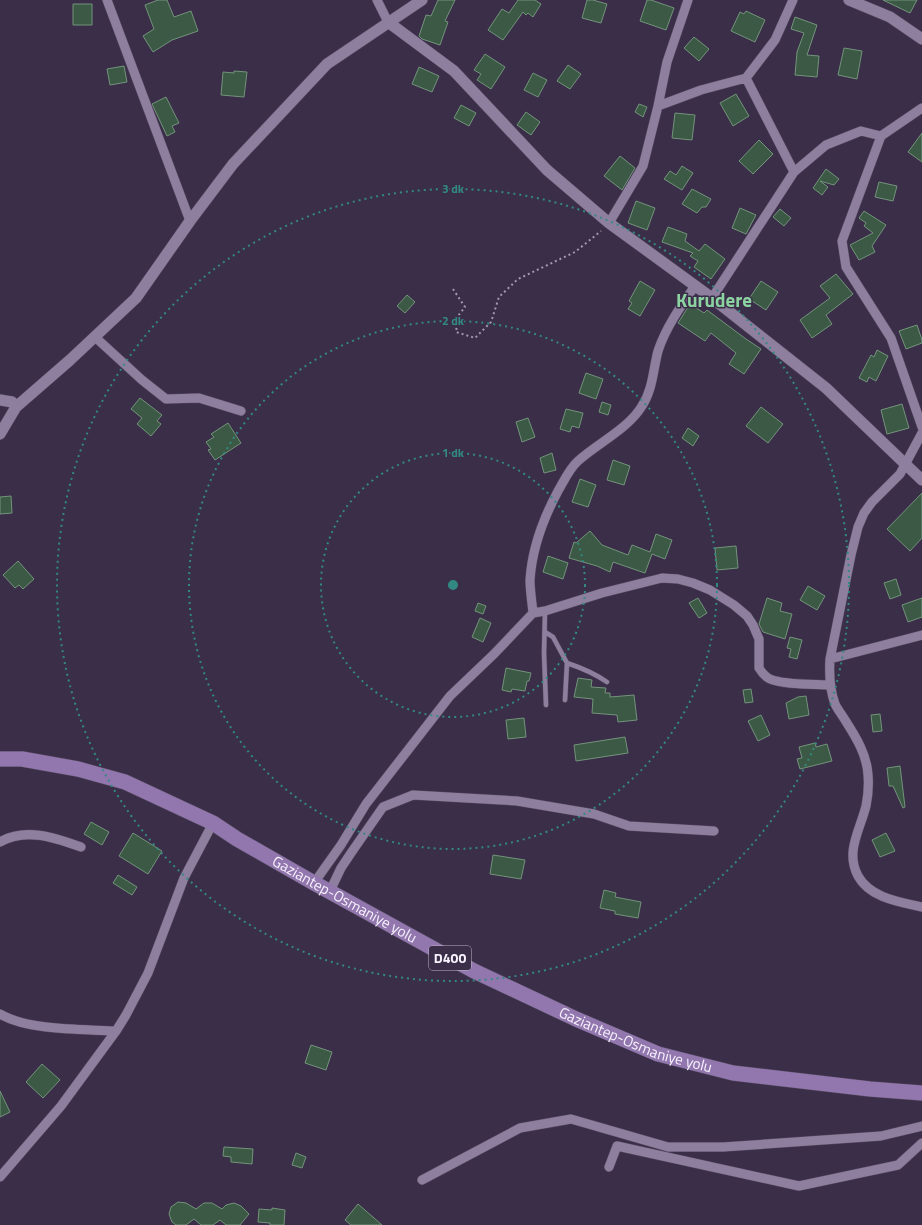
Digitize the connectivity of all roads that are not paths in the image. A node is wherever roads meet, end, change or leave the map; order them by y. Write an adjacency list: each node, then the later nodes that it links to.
1 (107, 0): 14 (street)
2 (377, 0): 7 (street)
3 (422, 0): 7 (street)
4 (688, 0): 10 (street)
5 (793, 0): 9 (street)
6 (849, 0): 8 (street)
7 (388, 22): 14 (street); 15 (street)
8 (921, 36)
9 (746, 78): 10 (street); 13 (street)
10 (658, 106): 15 (street)
11 (922, 108): 12 (street)
12 (881, 136): 13 (street); 22 (street)
13 (794, 172): 17 (street)
14 (190, 221): 18 (street)
15 (609, 223): 16 (street)
16 (695, 286): 17 (street); 28 (street)
17 (712, 298): 25 (street)
18 (95, 337): 20 (street); 21 (street)
19 (0, 400): 20 (street)
20 (16, 407): 24 (street)
21 (241, 411)
22 (922, 427)
23 (922, 432): 25 (street)
24 (0, 434)
25 (904, 464): 26 (street); 31 (street)
26 (922, 480)
27 (545, 611): 28 (street); 29 (lane); 34 (street)
28 (533, 613): 42 (street)
29 (545, 632): 32 (lane); 36 (lane)
30 (922, 635): 31 (street)
31 (830, 659): 34 (street)
32 (567, 663): 33 (lane); 35 (lane)
33 (607, 682)
34 (830, 685): 44 (street)
35 (565, 700)
36 (546, 705)
37 (0, 759): 38 (highway, Gaziantep-Osmaniye yolu / D400)
38 (213, 823): 42 (highway, Gaziantep-Osmaniye yolu / D400); 46 (street)
39 (714, 831): 43 (street)
40 (0, 842): 41 (street)
41 (81, 847)
42 (314, 882): 43 (highway, Gaziantep-Osmaniye yolu / D400)
43 (330, 891): 47 (highway, Gaziantep-Osmaniye yolu / D400)
44 (922, 907)
45 (0, 1014): 46 (street)
46 (116, 1031): 51 (street)
47 (922, 1093)
48 (922, 1126): 52 (street)
49 (922, 1143): 50 (street)
50 (609, 1167)
51 (0, 1177)
52 (422, 1180)

